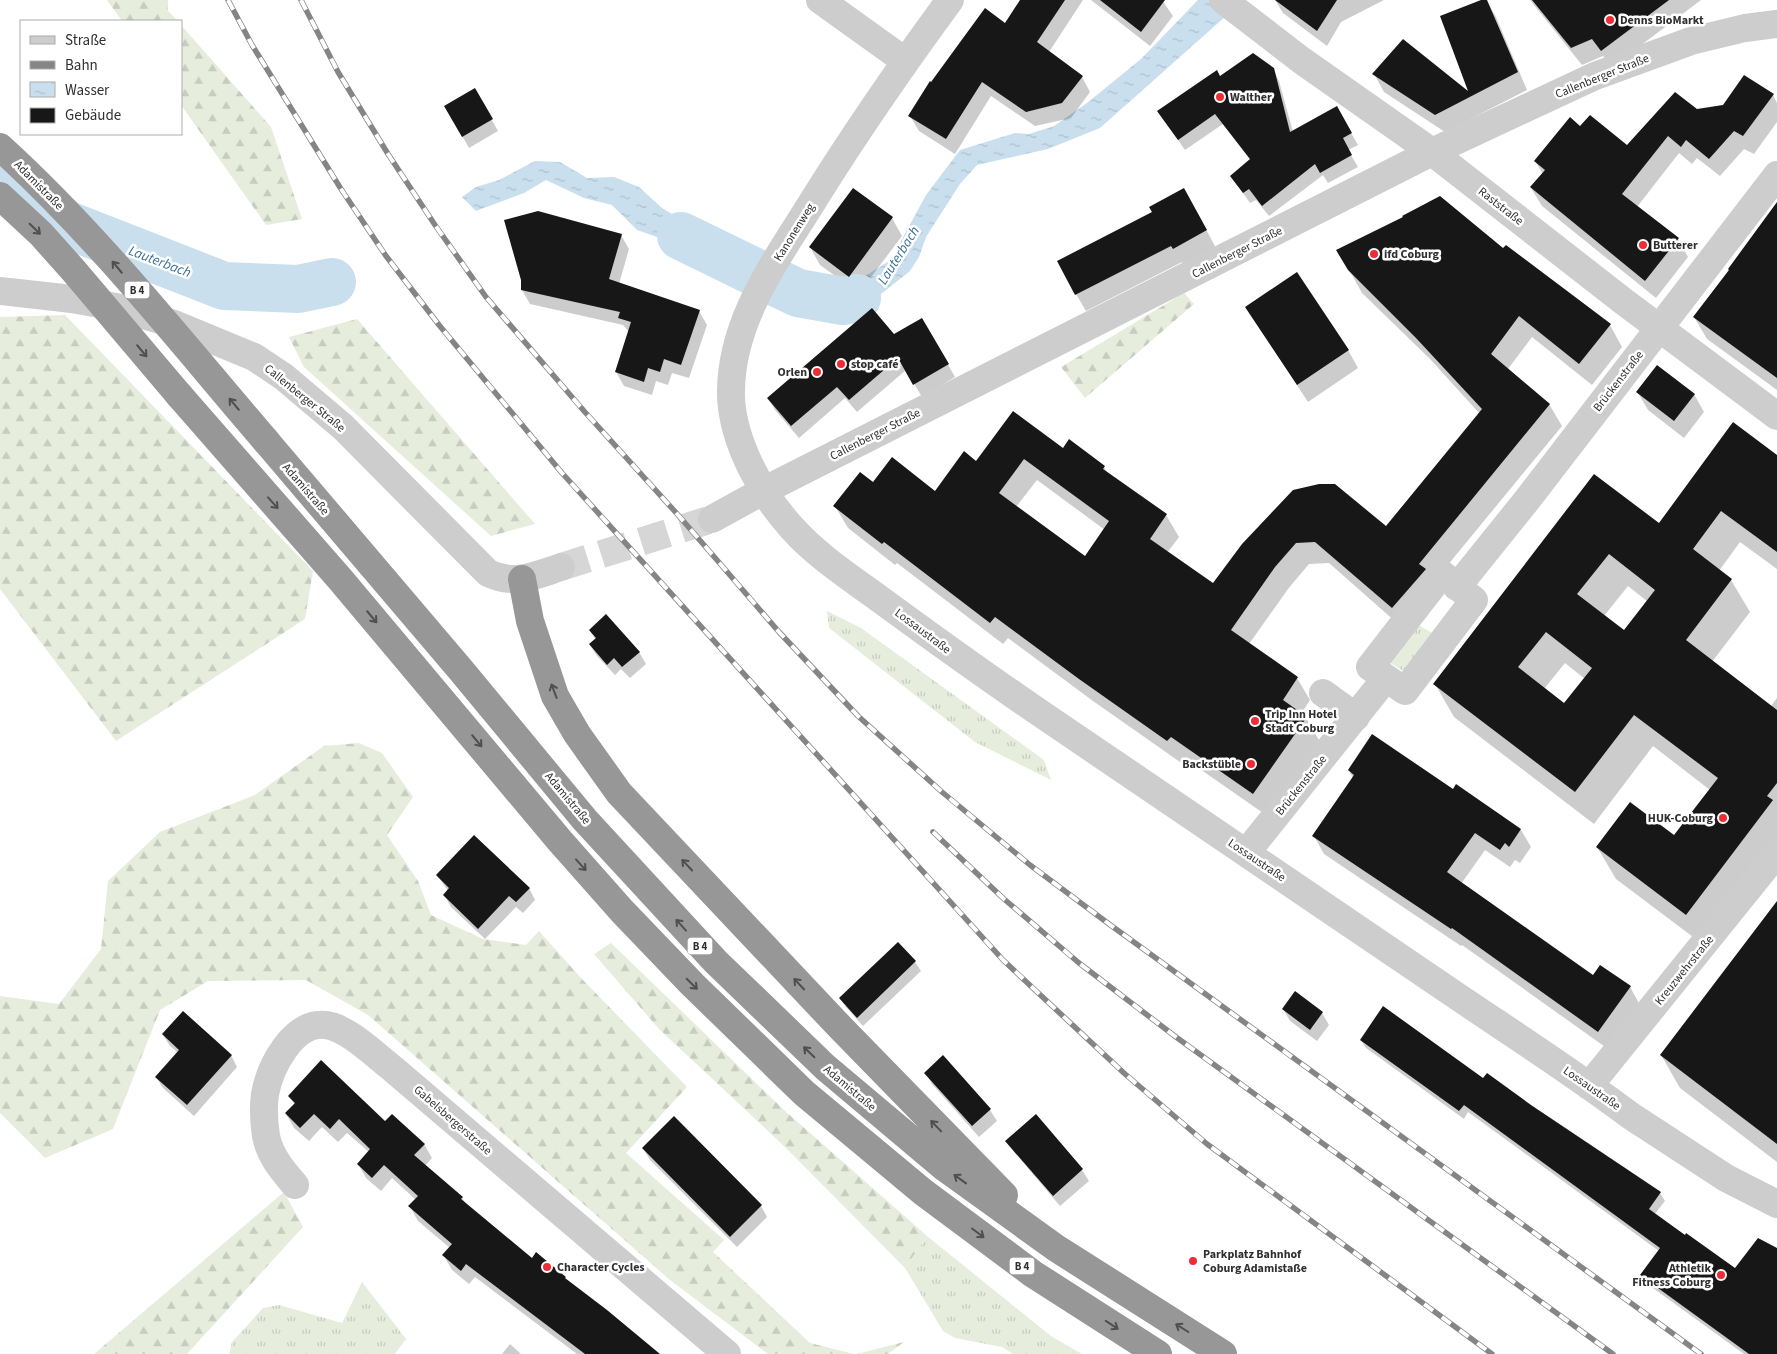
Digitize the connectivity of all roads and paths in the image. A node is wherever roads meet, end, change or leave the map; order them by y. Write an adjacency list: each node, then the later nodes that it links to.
1 (820, 0): 5 (street)
2 (950, 0): 5 (street, Kanonenweg)
3 (1230, 6): 7 (street, Raststraße)
4 (1777, 24): 7 (street, Callenberger Straße)
5 (906, 61): 13 (street, Kanonenweg)
6 (0, 147): 28 (highway, Adamistraße / B 4, one-way to 6, bridge)
7 (1432, 152): 11 (street, Raststraße); 13 (street, Callenberger Straße)
8 (1777, 175): 11 (street, Brückenstraße)
9 (0, 196): 29 (highway, B 4, one-way to 29, bridge)
10 (0, 291): 16 (street, Callenberger Straße)
11 (1659, 328): 12 (street, Raststraße); 17 (street, Brückenstraße)
12 (1777, 416)
13 (763, 491): 14 (street, Callenberger Straße); 23 (street, Lossaustraße)
14 (712, 519)
15 (562, 567): 16 (street, Callenberger Straße)
16 (522, 579): 28 (highway, one-way to 16)
17 (1458, 587): 18 (street); 19 (street)
18 (1415, 609): 19 (street); 20 (street)
19 (1448, 635): 20 (street)
20 (1386, 678): 22 (street, Brückenstraße)
21 (1323, 693): 22 (street)
22 (1356, 717): 23 (street, Brückenstraße)
23 (1246, 853): 25 (street, Lossaustraße)
24 (1777, 853): 25 (street, Kreuzwehrstraße)
25 (1589, 1086): 27 (street, Lossaustraße)
26 (295, 1185): 30 (street, Gabelsbergerstraße)
27 (1776, 1203)
28 (1056, 1248): 31 (highway, Adamistraße / B 4, one-way to 28)
29 (1156, 1353)
30 (726, 1354)
31 (1223, 1354)

